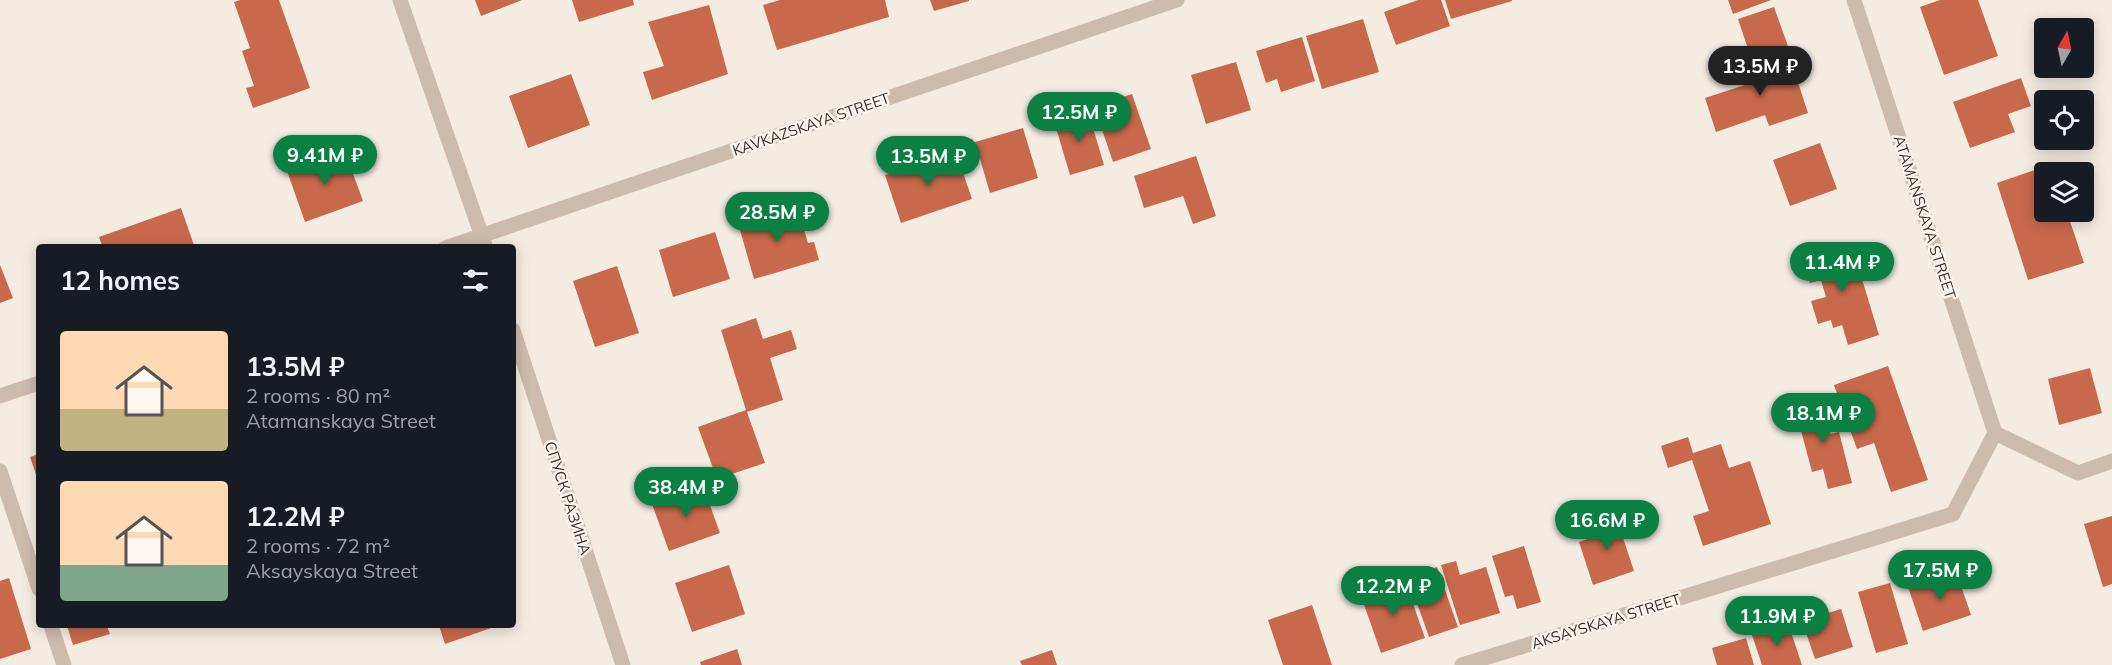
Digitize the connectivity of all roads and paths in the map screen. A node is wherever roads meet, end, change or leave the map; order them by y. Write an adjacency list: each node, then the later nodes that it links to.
1 (400, 0): 4 (street)
2 (1177, 0): 4 (street, KAVKAZSKAYA STREET)
3 (1854, 0): 9 (street, ATAMANSKAYA STREET)
4 (484, 241): 5 (street, KAVKAZSKAYA STREET)
5 (467, 244)
6 (516, 339): 15 (street, СПУСК РАЗИНА)
7 (36, 384): 8 (street)
8 (0, 396)
9 (1995, 433): 10 (street); 16 (street, AKSAYSKAYA STREET)
10 (2112, 461)
11 (0, 471): 12 (street)
12 (36, 580)
13 (52, 628): 14 (street)
14 (64, 665)
15 (623, 665)
16 (1462, 665)

